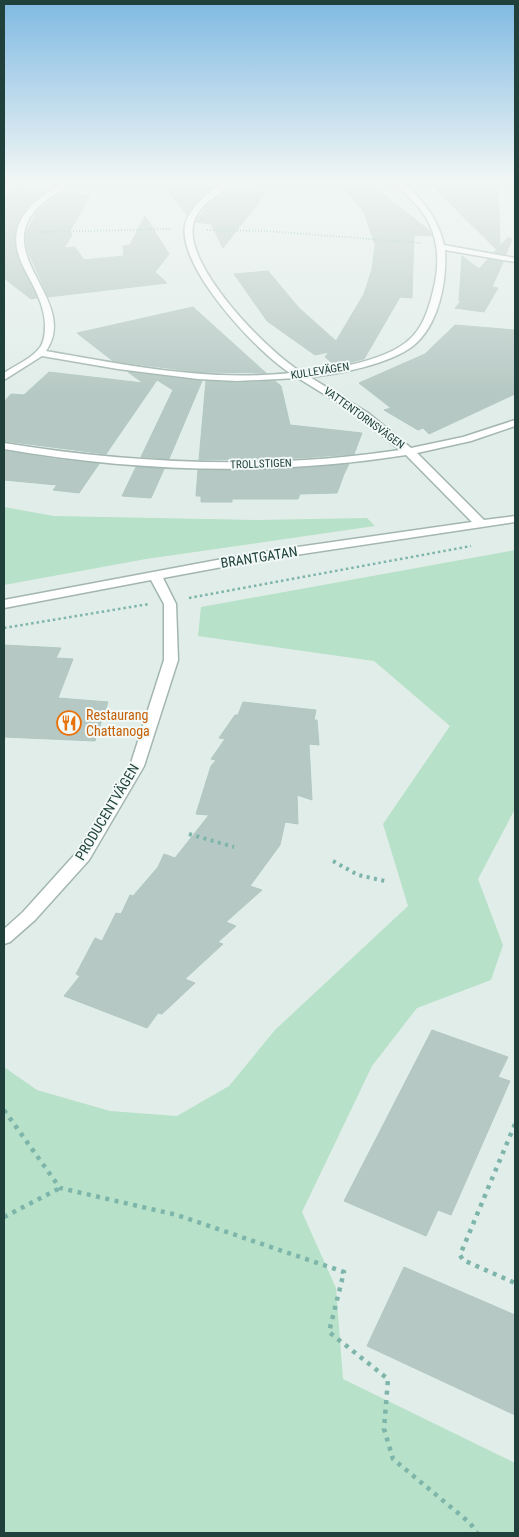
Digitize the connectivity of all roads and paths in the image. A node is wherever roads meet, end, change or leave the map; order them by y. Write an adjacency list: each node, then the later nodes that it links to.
1 (21, 252): 6 (street)
2 (193, 252): 7 (street, VATTENTORNSVÄGEN)
3 (442, 252): 7 (street, KULLEVÄGEN)
4 (468, 252): 5 (street)
5 (515, 260)
6 (39, 353): 7 (street, KULLEVÄGEN); 8 (street)
7 (301, 375): 11 (street, VATTENTORNSVÄGEN)
8 (4, 377)
9 (515, 423): 11 (street, TROLLSTIGEN)
10 (4, 446): 11 (street, TROLLSTIGEN)
11 (411, 452): 13 (street, VATTENTORNSVÄGEN)
12 (515, 518): 13 (street, BRANTGATAN)
13 (480, 523): 15 (street, BRANTGATAN)
14 (479, 543): 16 (path)
15 (155, 575): 16 (street, PRODUCENTVÄGEN); 17 (street, BRANTGATAN)
16 (169, 601): 18 (path); 23 (street, PRODUCENTVÄGEN)
17 (4, 604)
18 (4, 628)
19 (189, 834): 20 (path)
20 (234, 847)
21 (333, 861): 22 (path)
22 (385, 881)
23 (4, 938)
24 (4, 1110): 26 (path)
25 (515, 1124): 28 (path)
26 (60, 1188): 27 (path); 29 (path)
27 (4, 1217)
28 (515, 1282)
29 (477, 1533)

